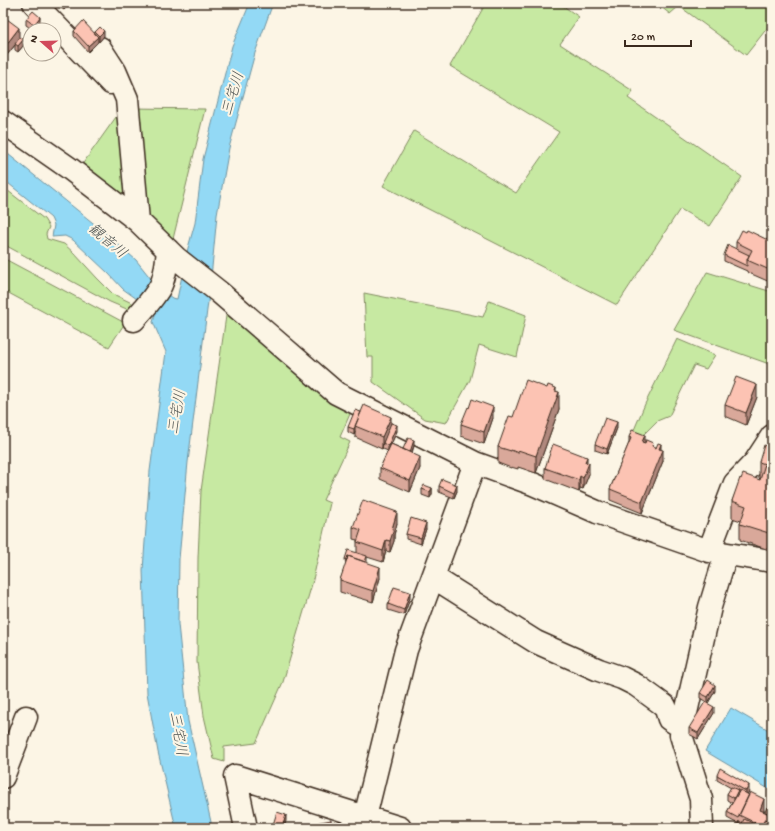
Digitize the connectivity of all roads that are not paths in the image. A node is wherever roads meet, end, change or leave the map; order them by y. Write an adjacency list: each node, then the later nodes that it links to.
1 (34, 3): 3 (street)
2 (100, 48): 3 (street)
3 (126, 99): 5 (street)
4 (3, 122): 5 (street)
5 (138, 222): 6 (street)
6 (172, 254): 7 (street); 9 (street)
7 (138, 315)
8 (772, 436): 10 (street)
9 (475, 463): 10 (street); 12 (street)
10 (718, 552): 11 (street); 14 (street)
11 (772, 560)
12 (433, 577): 14 (street); 16 (street)
13 (26, 717): 15 (street)
14 (683, 728): 19 (street)
15 (3, 776)
16 (366, 817): 17 (street); 18 (street)
17 (246, 828)
18 (400, 828)
19 (702, 828)

